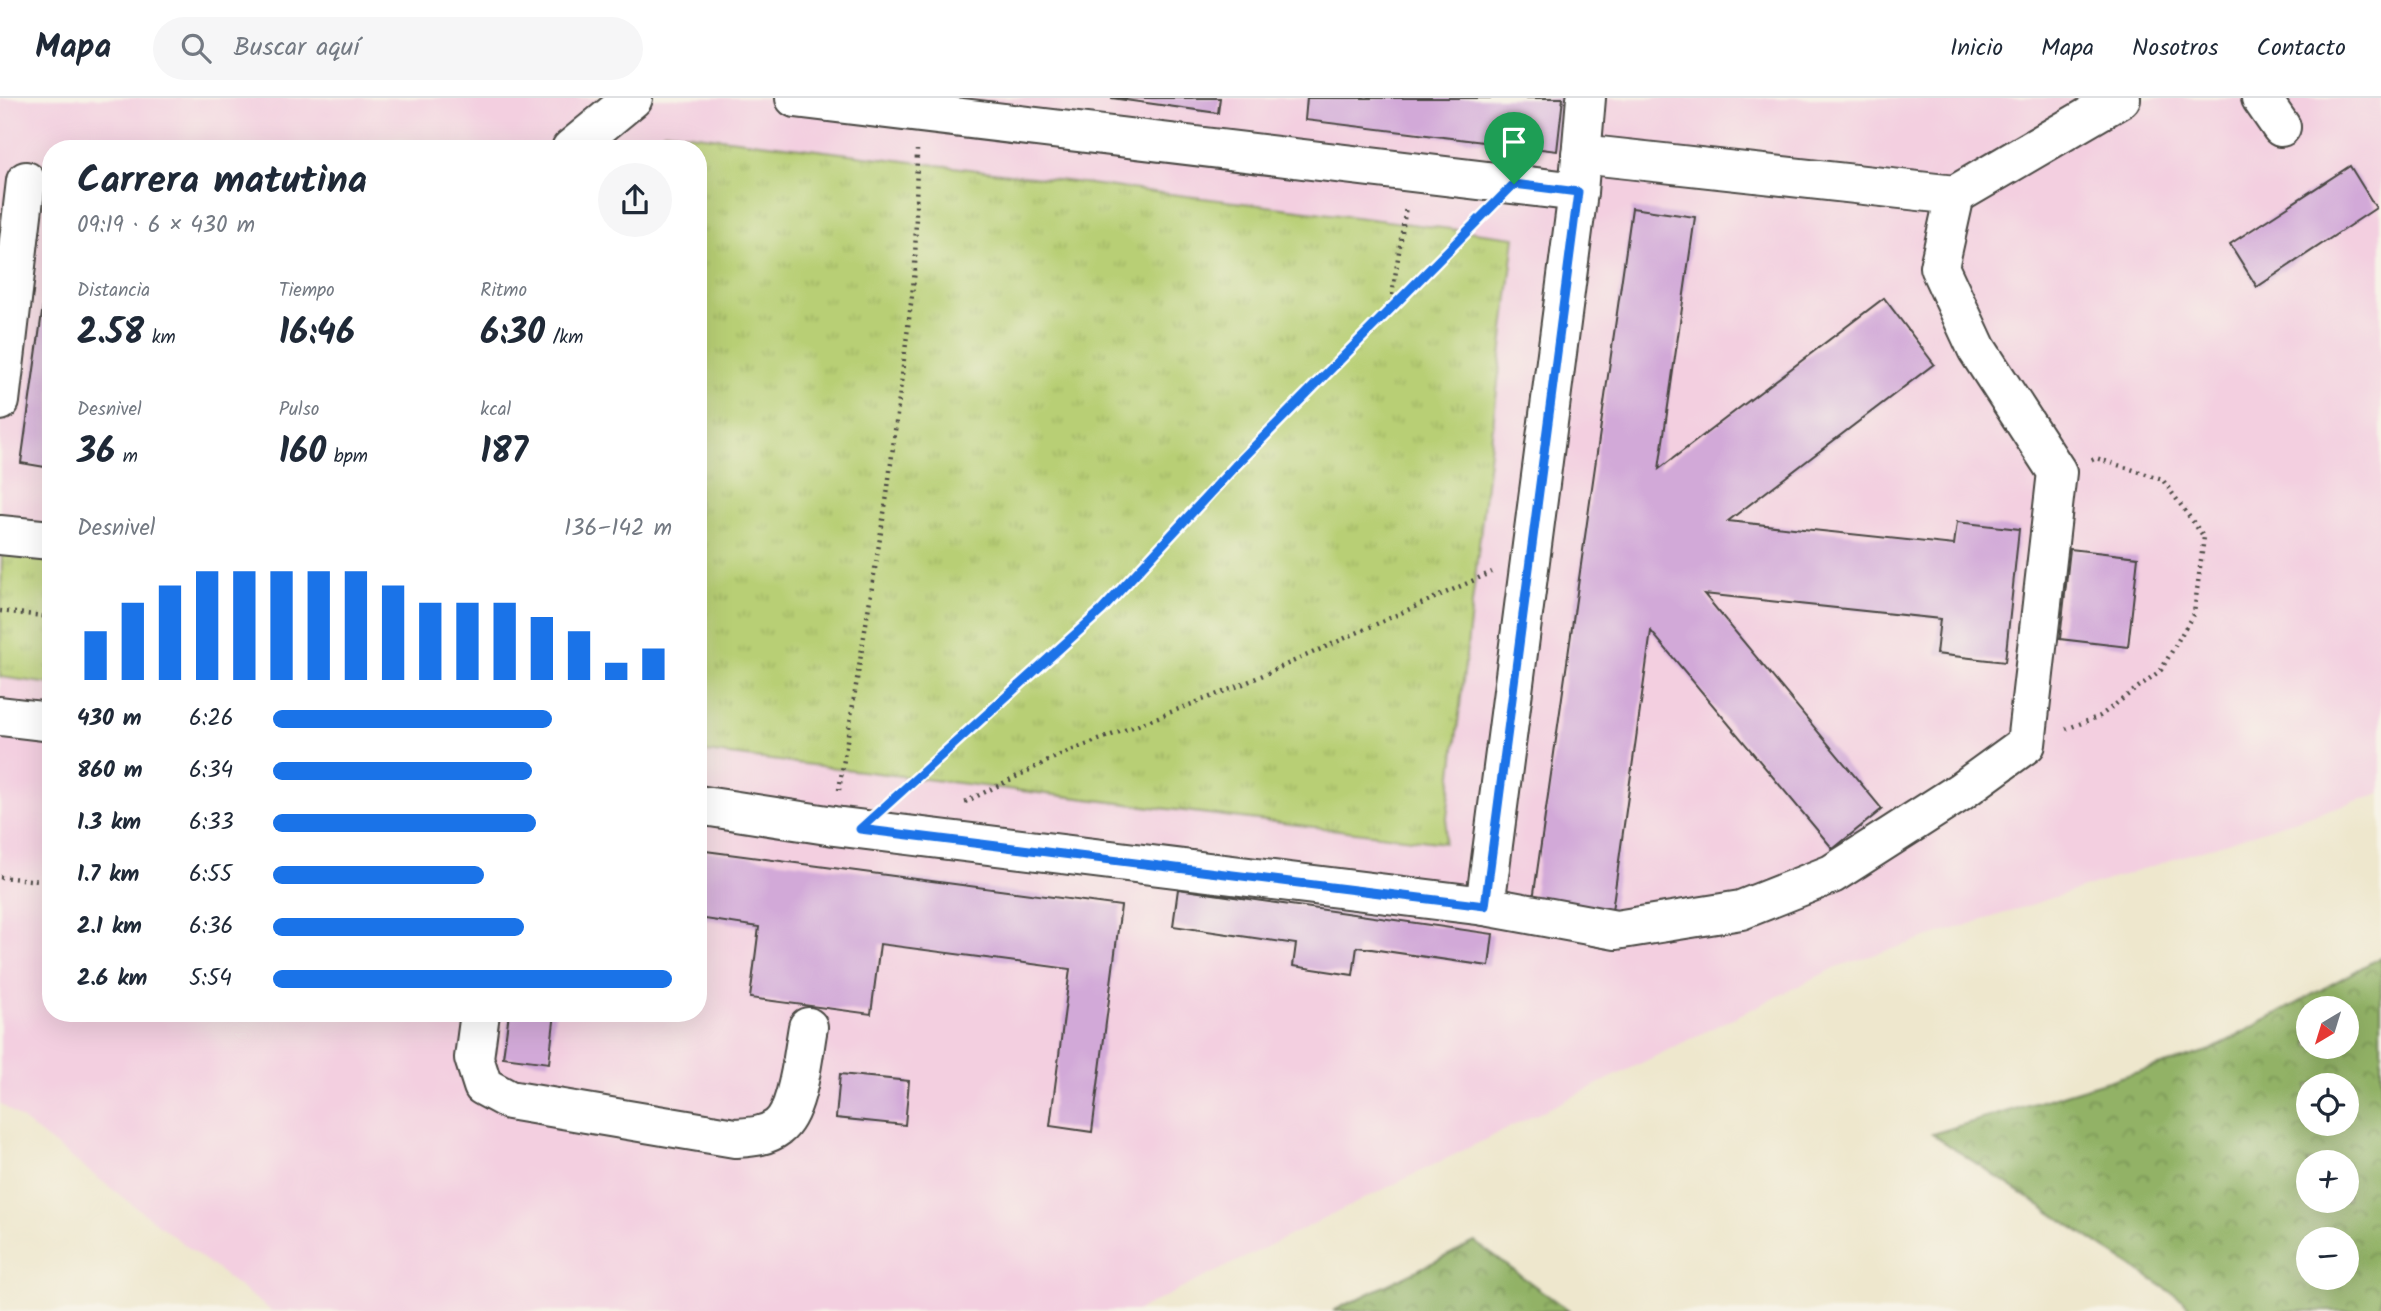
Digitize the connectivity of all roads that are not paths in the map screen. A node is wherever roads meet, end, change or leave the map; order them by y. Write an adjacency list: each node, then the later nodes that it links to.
1 (633, 98): 5 (street)
2 (795, 98): 8 (street)
3 (1586, 98): 6 (street)
4 (2121, 98): 9 (street)
5 (582, 140)
6 (1581, 154): 8 (street); 9 (street)
7 (25, 181): 10 (street)
8 (1578, 192): 16 (street)
9 (1955, 195): 16 (street)
10 (0, 401)
11 (0, 535): 12 (street)
12 (42, 539)
13 (0, 716): 14 (street)
14 (42, 721)
15 (707, 806): 16 (street)
16 (1485, 906)
17 (479, 1022): 18 (street)
18 (808, 1027)

